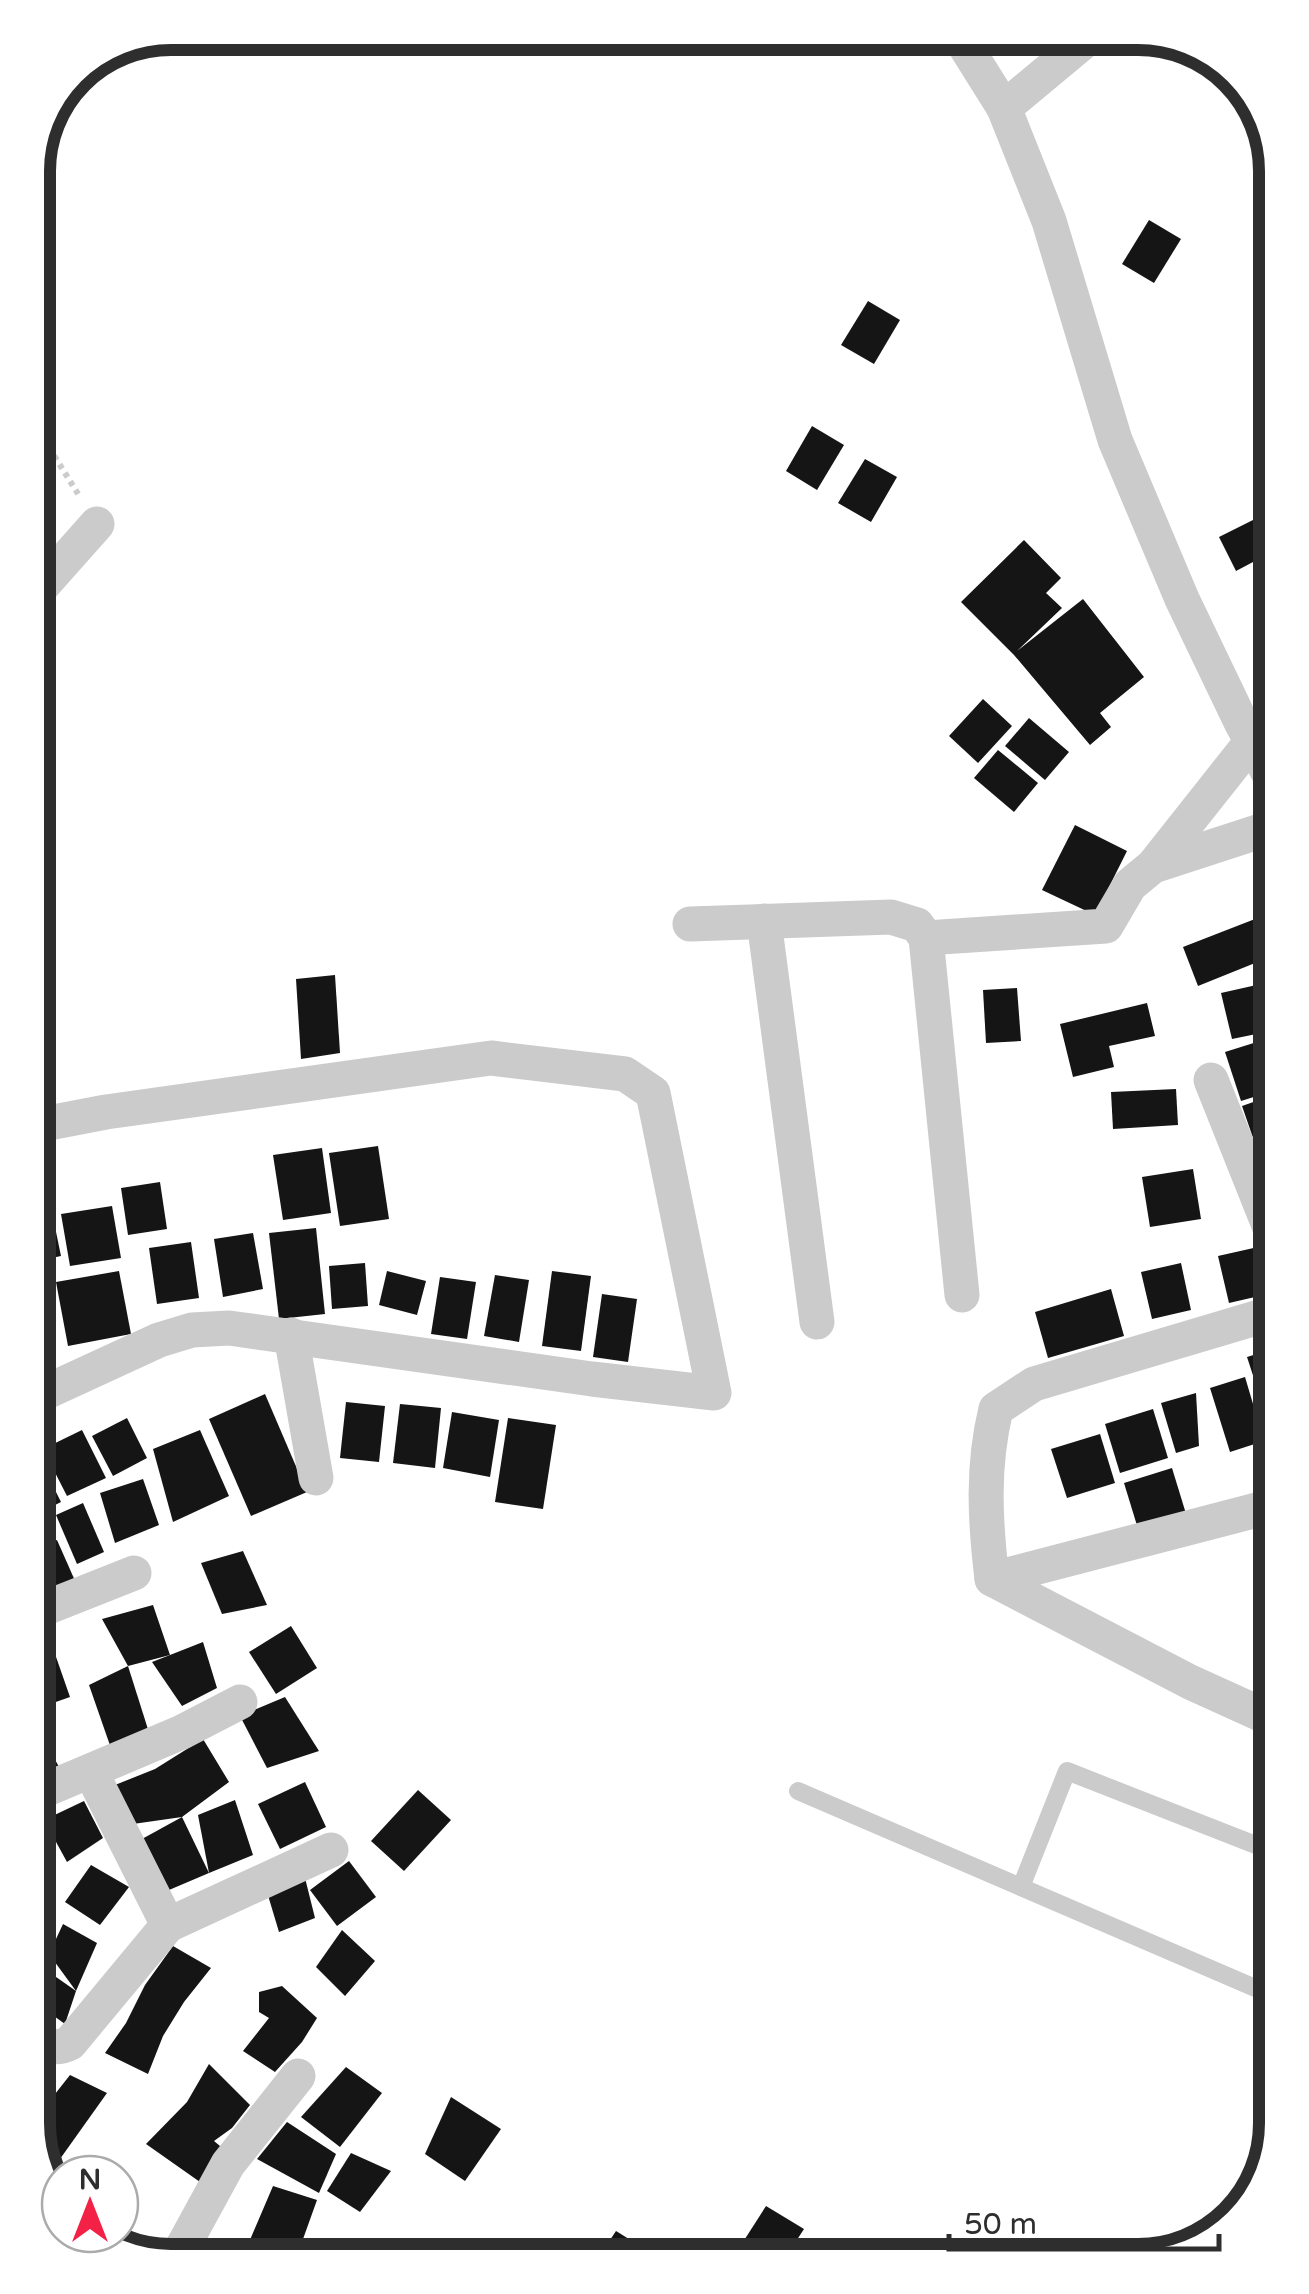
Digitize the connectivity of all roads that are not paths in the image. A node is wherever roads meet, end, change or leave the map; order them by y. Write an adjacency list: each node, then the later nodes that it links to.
1 (968, 50): 3 (street)
2 (1074, 50): 3 (street)
3 (1004, 108): 6 (street)
4 (97, 524): 5 (street)
5 (50, 577)
6 (1252, 741): 7 (street); 9 (street)
7 (1259, 754)
8 (1259, 831): 9 (street)
9 (1152, 866): 12 (street)
10 (764, 921): 11 (street); 12 (street); 18 (street)
11 (690, 924)
12 (926, 938): 16 (street)
13 (1211, 1080): 15 (street)
14 (50, 1123): 19 (street)
15 (1259, 1200)
16 (962, 1296)
17 (1259, 1317): 24 (street)
18 (817, 1322)
19 (290, 1335): 20 (street); 21 (street)
20 (50, 1388)
21 (316, 1478)
22 (1259, 1509): 24 (street)
23 (134, 1572): 25 (street)
24 (992, 1579): 27 (street)
25 (50, 1606)
26 (240, 1702): 28 (street)
27 (1259, 1713)
28 (90, 1772): 29 (street); 34 (street)
29 (50, 1788)
30 (798, 1791): 33 (lane)
31 (1259, 1846): 33 (lane)
32 (330, 1850): 34 (street)
33 (1022, 1887): 35 (lane)
34 (168, 1926): 36 (street)
35 (1259, 1990)
36 (50, 2047)
37 (298, 2076): 38 (street)
38 (184, 2244)

